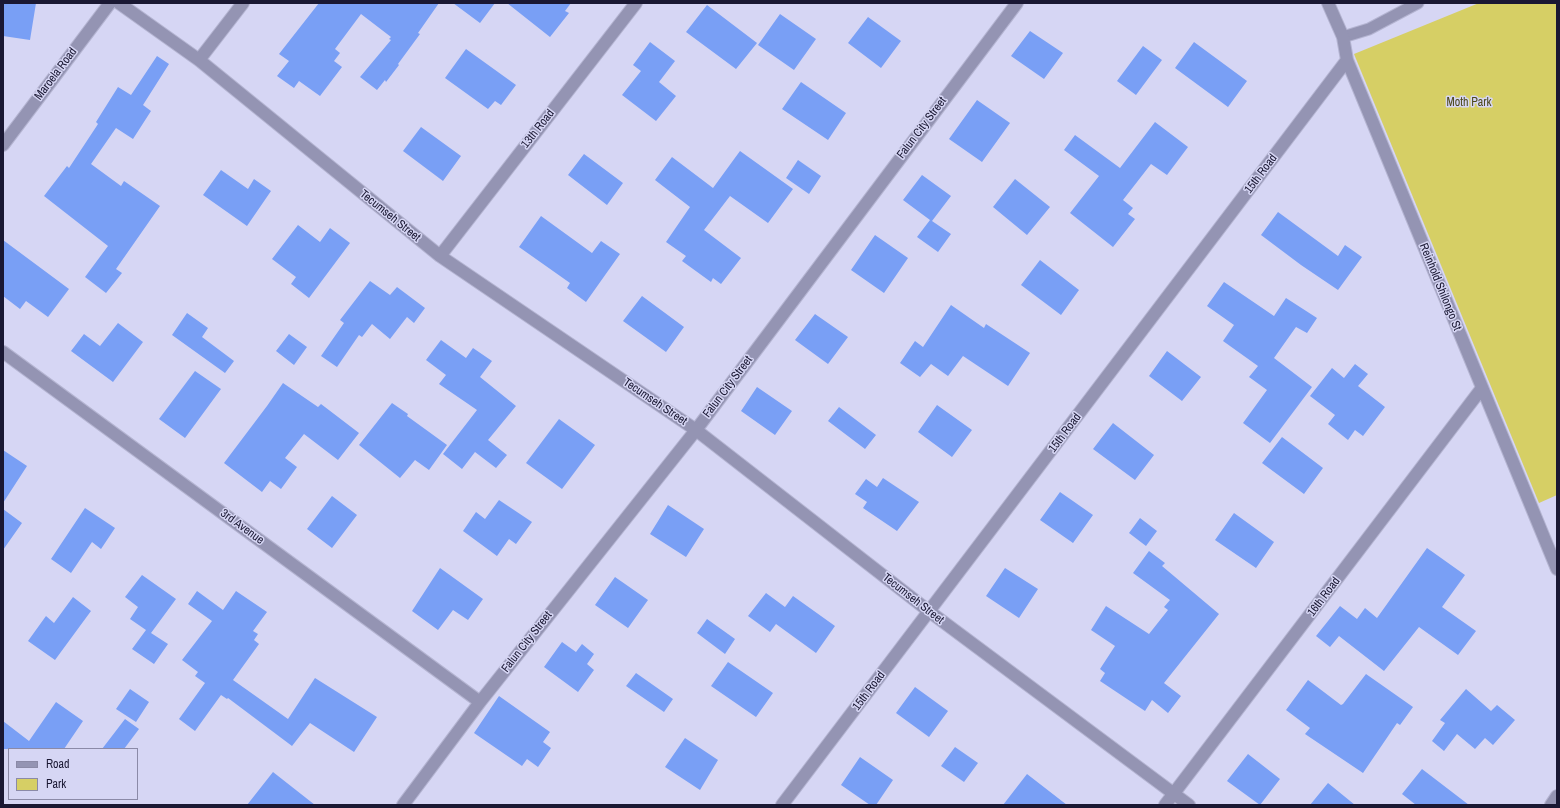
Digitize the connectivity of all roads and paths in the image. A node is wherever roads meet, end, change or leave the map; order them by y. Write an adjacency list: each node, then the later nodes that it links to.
1 (110, 3): 11 (street, Maroela Road)
2 (119, 3): 9 (street, Tecumseh Street)
3 (243, 3): 9 (street)
4 (636, 3): 12 (street, 13th Road)
5 (1017, 3): 15 (street, Falun City Street)
6 (1328, 3): 8 (street, Reinhold Shilongo St)
7 (1418, 3): 8 (lane)
8 (1343, 37): 10 (street, Reinhold Shilongo St)
9 (199, 60): 12 (street, Tecumseh Street)
10 (1347, 60): 14 (street, Reinhold Shilongo St); 17 (street, 15th Road)
11 (3, 145)
12 (440, 256): 15 (street, Tecumseh Street)
13 (3, 352): 18 (street, 3rd Avenue)
14 (1482, 388): 16 (street, Reinhold Shilongo St); 19 (street, 16th Road)
15 (696, 430): 17 (street, Tecumseh Street); 18 (street, Falun City Street)
16 (1557, 569)
17 (930, 612): 19 (street, Tecumseh Street); 22 (street, 15th Road)
18 (480, 702): 21 (street, Falun City Street)
19 (1174, 794): 23 (street, 16th Road); 24 (street, Tecumseh Street)
20 (1557, 796): 25 (street)
21 (403, 805)
22 (782, 805)
23 (1165, 805)
24 (1189, 805)
25 (1551, 805)

